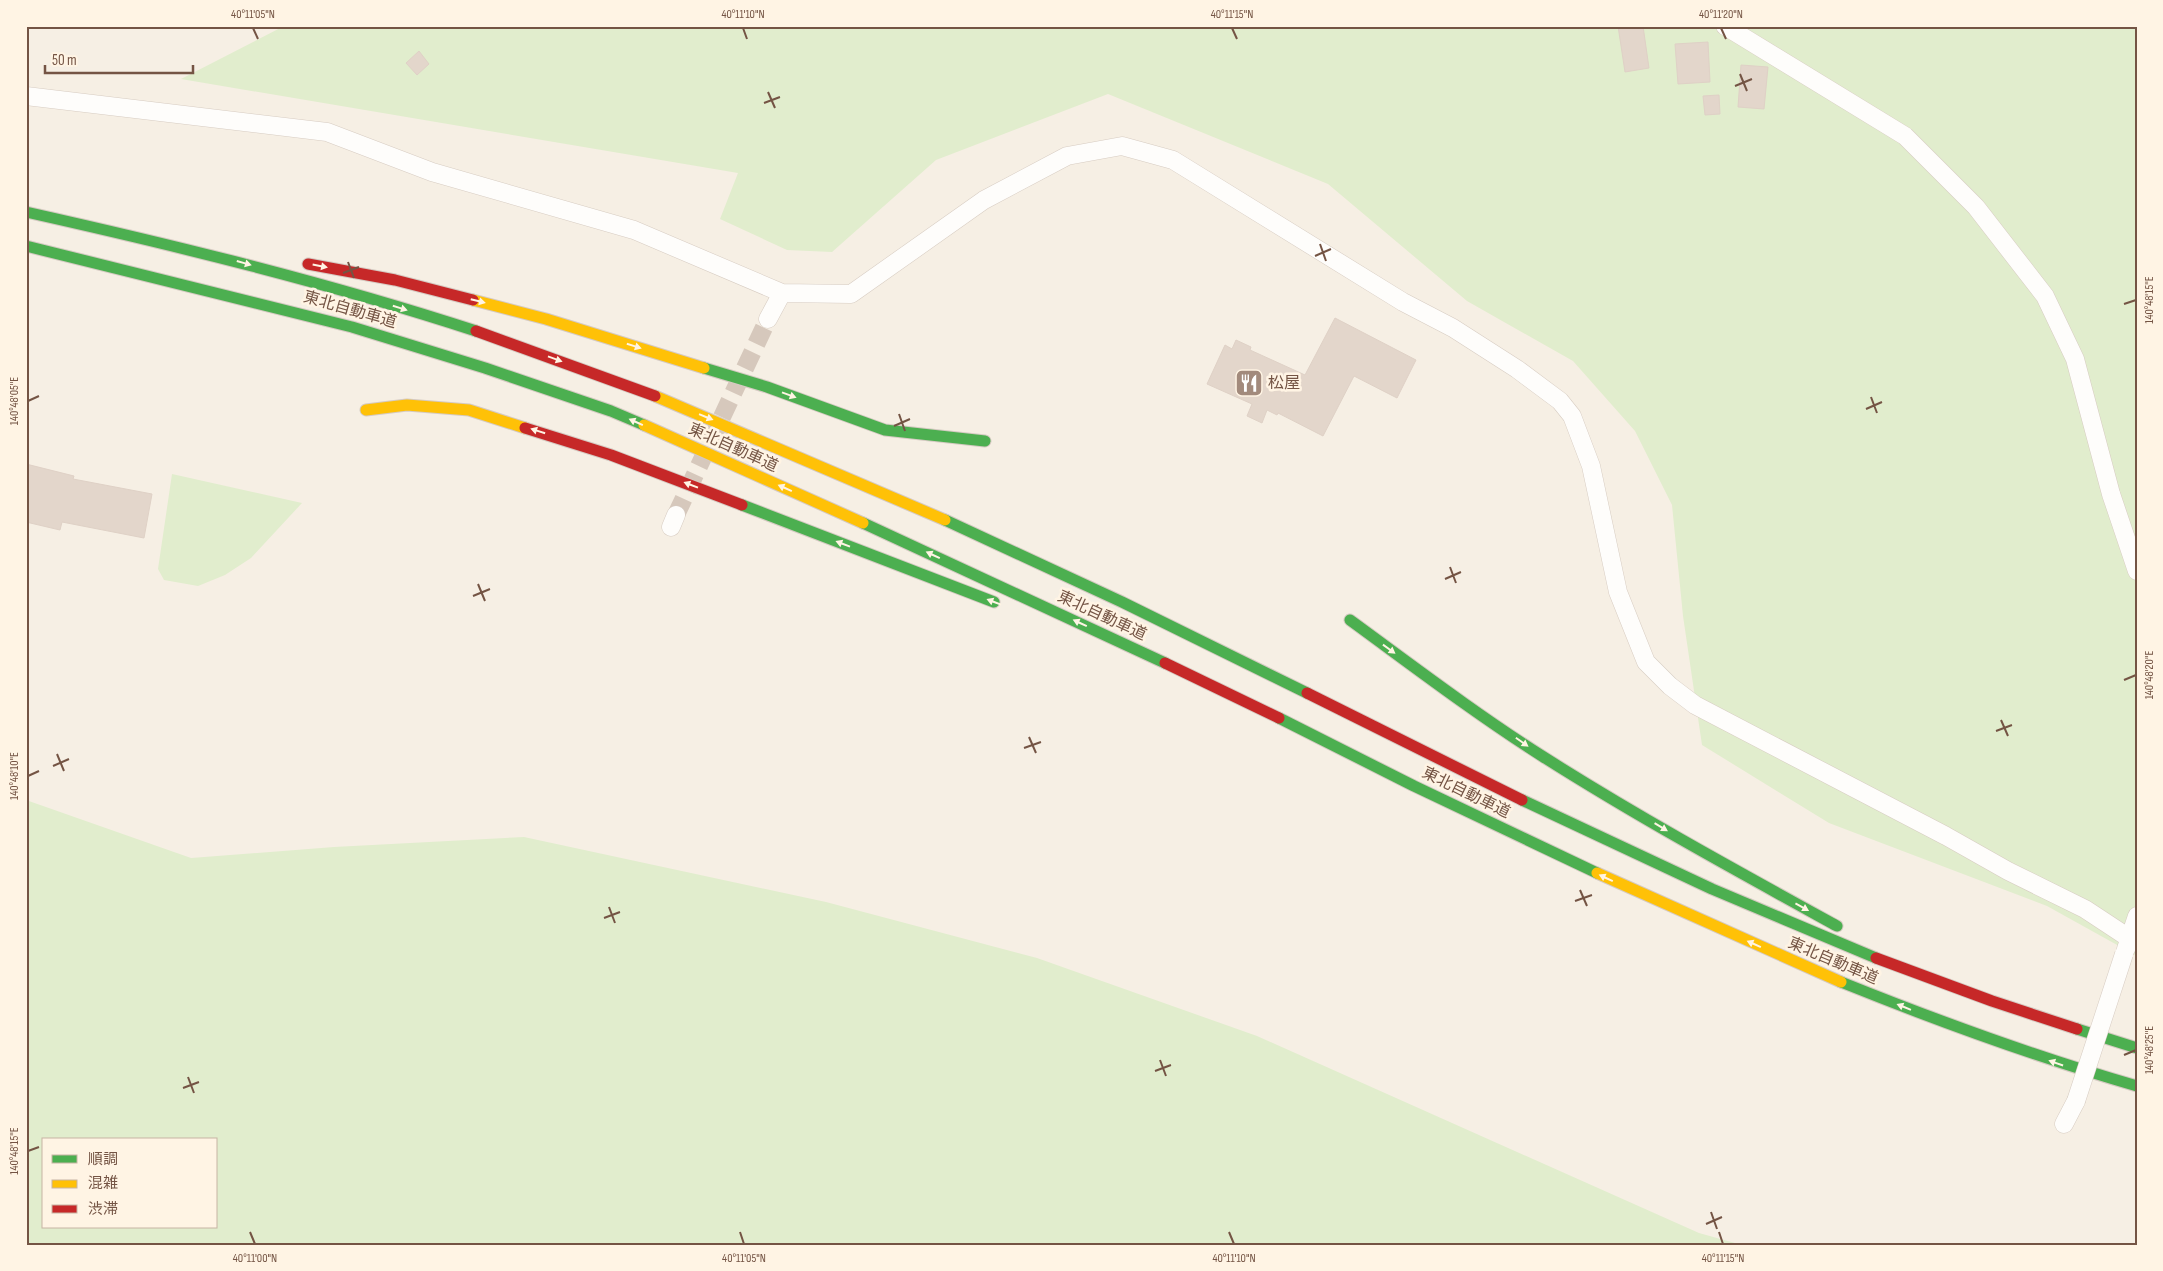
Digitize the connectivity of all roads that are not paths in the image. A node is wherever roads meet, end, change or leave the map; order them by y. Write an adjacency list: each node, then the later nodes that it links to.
1 (1726, 26): 11 (street)
2 (26, 96): 7 (street)
3 (28, 212): 5 (highway); 18 (highway, 東北自動車道, one-way to 18)
4 (26, 246): 15 (highway, 東北自動車道, one-way to 4)
5 (251, 254)
6 (299, 262): 10 (highway, one-way to 10)
7 (782, 293): 8 (street); 17 (street)
8 (768, 320)
9 (366, 410): 12 (highway, one-way to 9)
10 (985, 442)
11 (2137, 571)
12 (1007, 607)
13 (1350, 620): 18 (highway, one-way to 18)
14 (1054, 625): 15 (highway)
15 (1220, 688): 20 (highway, 東北自動車道, one-way to 15)
16 (2137, 916): 17 (street)
17 (2127, 946): 21 (street, bridge)
18 (1945, 986): 19 (highway, 東北自動車道)
19 (2137, 1048)
20 (2137, 1086)
21 (2064, 1124)

